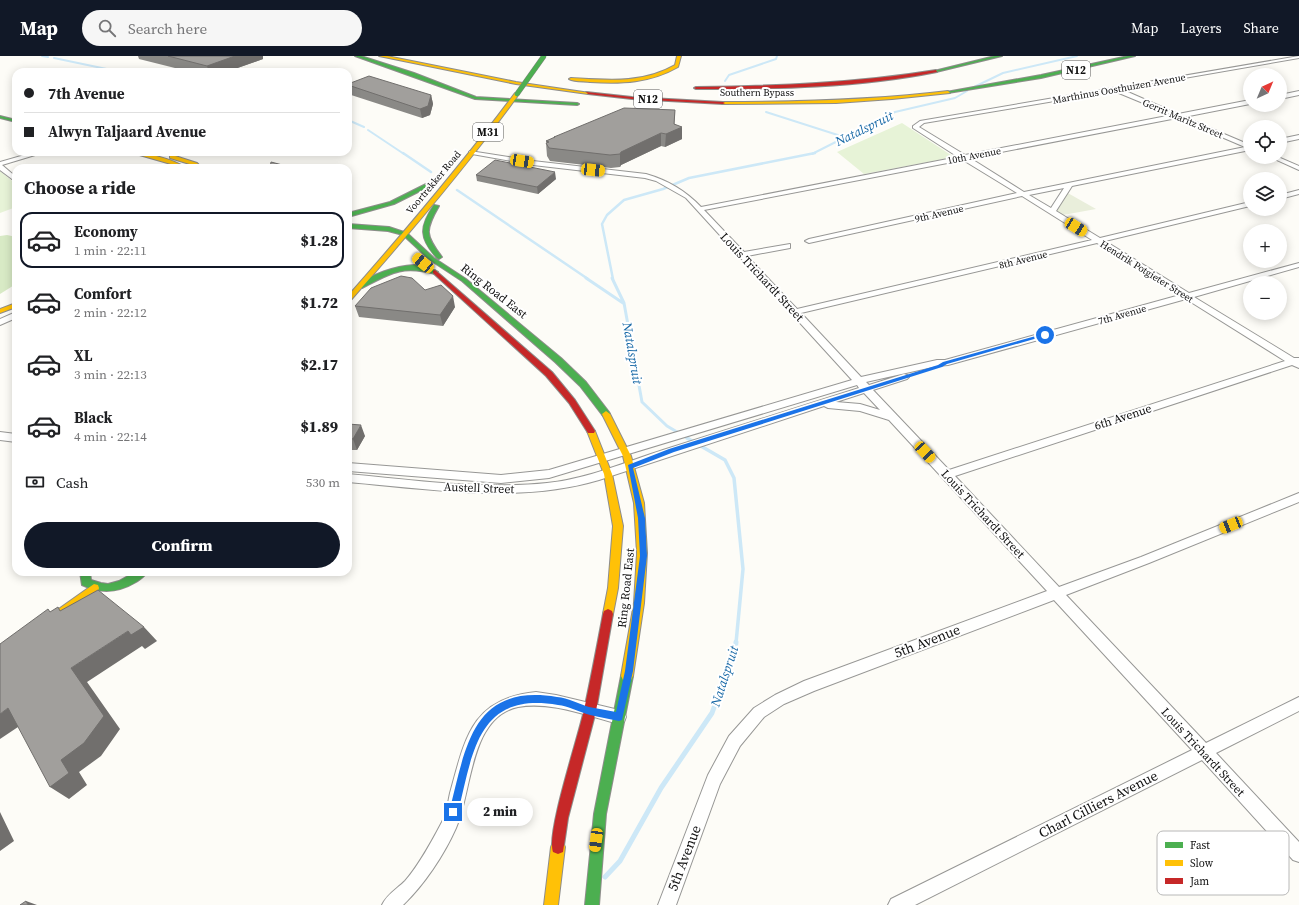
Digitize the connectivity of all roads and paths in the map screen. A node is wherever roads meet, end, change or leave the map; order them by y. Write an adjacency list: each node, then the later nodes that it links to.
1 (357, 56): 21 (main road)
2 (381, 56): 23 (main road, Southern Bypass / N12)
3 (422, 56): 12 (main road)
4 (533, 56): 20 (main road, M31)
5 (544, 56): 22 (main road, Voortrekker Road / M31, bridge)
6 (679, 56): 15 (main road, N12)
7 (1000, 56): 16 (main road, Southern Bypass)
8 (1133, 56): 23 (main road, Southern Bypass / N12)
9 (1299, 57): 10 (street, Marthinus Oosthuizen Avenue)
10 (1292, 59): 11 (street); 17 (street, Marthinus Oosthuizen Avenue)
11 (1299, 61)
12 (494, 69)
13 (524, 73): 14 (main road)
14 (541, 76)
15 (652, 86)
16 (686, 88)
17 (1115, 89): 29 (street, Gerrit Maritz Street); 31 (street, Marthinus Oosthuizen Avenue)
18 (1299, 93): 19 (street)
19 (1287, 96)
20 (503, 97): 21 (main road); 21 (main road, M31); 22 (main road)
21 (475, 98)
22 (513, 101): 25 (main road); 38 (main road, Voortrekker Road / M31)
23 (848, 101): 26 (main road)
24 (1243, 103): 29 (street, 10th Avenue)
25 (588, 104)
26 (603, 105)
27 (0, 112): 28 (main road)
28 (12, 115)
29 (1178, 116): 35 (street, Gerrit Maritz Street); 42 (street, 10th Avenue)
30 (0, 117): 32 (main road)
31 (939, 119): 42 (street, Hendrik Potgieter Street)
32 (12, 120)
33 (1299, 137): 34 (street)
34 (1287, 140)
35 (1243, 144)
36 (466, 145): 48 (main road, Voortrekker Road / M31)
37 (1243, 148): 50 (street, 9th Avenue)
38 (472, 153): 48 (main road, Voortrekker Road / M31); 59 (street, Louis Trichardt Street)
39 (29, 156): 46 (street)
40 (146, 156): 44 (main road)
41 (170, 156): 45 (main road)
42 (964, 157): 54 (street, Hendrik Potgieter Street); 59 (street, 10th Avenue)
43 (1287, 163): 47 (street)
44 (173, 164)
45 (195, 164)
46 (0, 165): 49 (street)
47 (1299, 168)
48 (451, 170): 51 (main road, Voortrekker Road / M31); 51 (main road, Voortrekker Road / M31)
49 (12, 176)
50 (1068, 185): 52 (street, 9th Avenue); 56 (street)
51 (440, 188): 57 (main road, Voortrekker Road / M31); 61 (main road); 65 (main road, Voortrekker Road / M31); 74 (main road)
52 (1039, 191): 54 (street, 9th Avenue); 56 (street)
53 (1299, 192): 55 (street)
54 (1022, 194): 60 (street, Hendrik Potgieter Street); 67 (street, 9th Avenue)
55 (1287, 195)
56 (1061, 198): 60 (street)
57 (420, 200)
58 (1243, 206): 68 (street, 8th Avenue)
59 (699, 209): 71 (street, Louis Trichardt Street)
60 (1052, 212): 68 (street, Hendrik Potgieter Street)
61 (352, 214)
62 (352, 226): 63 (main road, Ring Road East)
63 (398, 227): 65 (main road, Ring Road East); 66 (main road)
64 (352, 233): 66 (main road)
65 (405, 234): 70 (main road, Voortrekker Road / M31); 74 (main road, Ring Road East)
66 (389, 238): 70 (main road, Ring Road East); 75 (main road)
67 (809, 241)
68 (1098, 241): 78 (street, Hendrik Potgieter Street); 83 (street, 8th Avenue)
69 (787, 246): 71 (street)
70 (405, 248): 73 (main road, Ring Road East); 76 (main road, Voortrekker Road / M31)
71 (741, 255): 83 (street, Louis Trichardt Street)
72 (1299, 265): 78 (street, 7th Avenue)
73 (435, 272): 76 (main road); 94 (main road, Ring Road East)
74 (463, 279): 93 (main road, Ring Road East)
75 (352, 280)
76 (360, 287): 77 (main road, Voortrekker Road / M31)
77 (352, 295)
78 (1186, 295): 86 (street, Hendrik Potgieter Street); 87 (street, 7th Avenue)
79 (12, 298): 80 (main road)
80 (0, 302)
81 (12, 307): 82 (main road)
82 (0, 312)
83 (795, 312): 87 (street, Louis Trichardt Street)
84 (12, 317): 85 (street)
85 (0, 322)
86 (1297, 362): 98 (street, 6th Avenue)
87 (862, 385): 88 (street, 7th Avenue); 89 (street, Louis Trichardt Street); 93 (street, 7th Avenue)
88 (812, 407): 89 (street); 92 (street, 7th Avenue)
89 (895, 420): 98 (street, Louis Trichardt Street)
90 (0, 436): 91 (street)
91 (12, 438)
92 (671, 451): 96 (street, Austell Street)
93 (625, 452): 94 (street, 7th Avenue); 96 (main road, Ring Road East)
94 (604, 459): 95 (street, 7th Avenue); 97 (main road, Ring Road East)
95 (352, 467)
96 (630, 467): 97 (street, Austell Street); 108 (main road, Ring Road East)
97 (608, 474): 99 (street, Austell Street); 107 (main road, Ring Road East)
98 (946, 475): 104 (street, Louis Trichardt Street)
99 (352, 478)
100 (1299, 497): 104 (street, 5th Avenue)
101 (85, 576): 103 (main road)
102 (138, 576): 103 (main road)
103 (94, 588): 105 (main road)
104 (1055, 592): 109 (street, Louis Trichardt Street); 116 (street, 5th Avenue)
105 (51, 621)
106 (1299, 704): 109 (street, Charl Cilliers Avenue)
107 (590, 711): 108 (street); 113 (street); 114 (main road, Ring Road East)
108 (619, 717): 115 (main road, Ring Road East)
109 (1203, 752): 110 (street, Louis Trichardt Street); 117 (street, Charl Cilliers Avenue)
110 (1277, 831)
111 (1289, 843): 112 (street, Louis Trichardt Street)
112 (1299, 854)
113 (391, 905)
114 (551, 905)
115 (592, 905)
116 (667, 905)
117 (897, 905)

